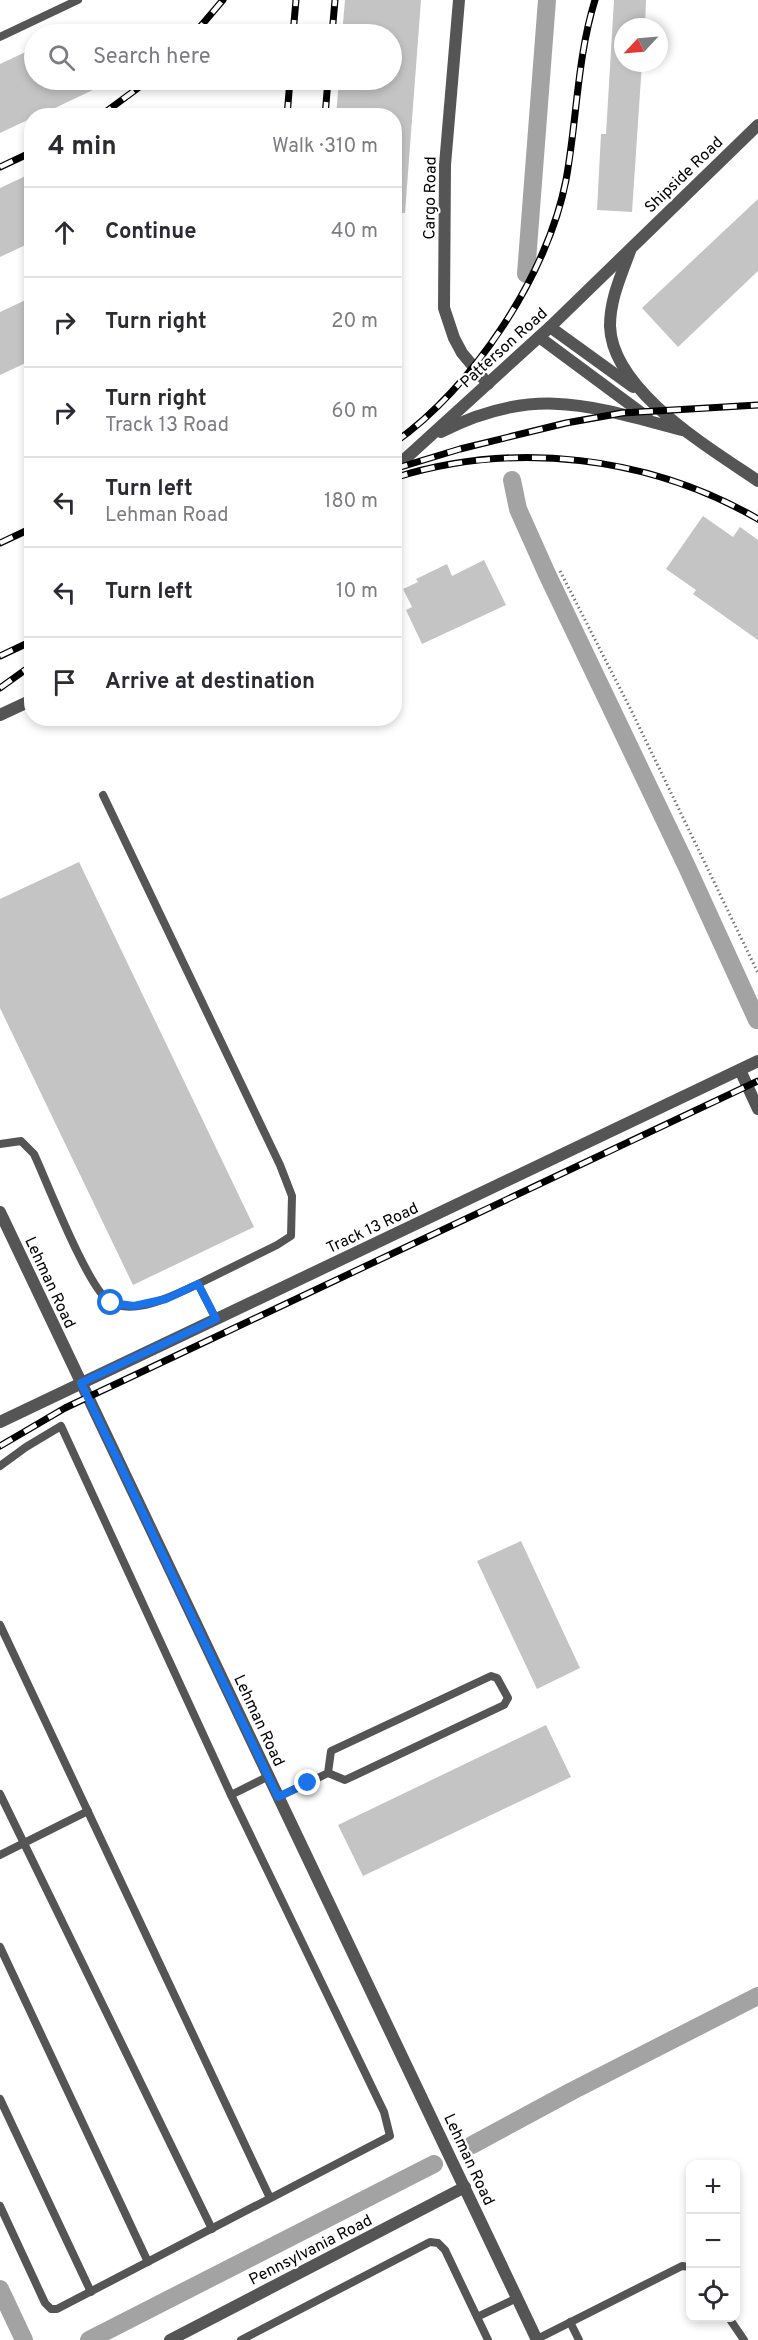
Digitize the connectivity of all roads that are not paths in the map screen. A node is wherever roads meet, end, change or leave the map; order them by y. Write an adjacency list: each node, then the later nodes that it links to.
1 (78, 0): 3 (lane)
2 (459, 0): 10 (street, Cargo Road)
3 (26, 24)
4 (24, 25): 5 (lane)
5 (0, 36)
6 (758, 125): 7 (street, Shipside Road)
7 (632, 247): 8 (street, Patterson Road); 11 (street)
8 (550, 327): 9 (street, Patterson Road); 11 (street)
9 (539, 338): 10 (street, Patterson Road); 12 (street)
10 (488, 384): 14 (street, Patterson Road)
11 (646, 396): 13 (street)
12 (653, 422): 13 (street); 14 (street)
13 (683, 430): 16 (street)
14 (424, 441): 15 (street, Patterson Road)
15 (402, 462)
16 (758, 480)
17 (24, 704): 18 (street)
18 (0, 716)
19 (103, 795): 25 (lane)
20 (758, 1061): 21 (street, Track 13 Road)
21 (740, 1070): 22 (street); 26 (street, Track 13 Road)
22 (758, 1108)
23 (0, 1144): 25 (lane)
24 (0, 1212): 27 (street, Lehman Road)
25 (198, 1284): 26 (lane)
26 (216, 1319): 27 (street, Track 13 Road)
27 (81, 1383): 28 (street, Track 13 Road); 32 (street, Lehman Road)
28 (0, 1422)
29 (0, 1467): 34 (lane)
30 (0, 1625): 36 (lane)
31 (328, 1773): 31 (lane); 35 (lane)
32 (268, 1776): 34 (lane); 35 (street, Lehman Road)
33 (0, 1794): 37 (lane)
34 (231, 1795): 42 (lane)
35 (278, 1797): 41 (street, Lehman Road)
36 (88, 1811): 37 (lane); 42 (lane)
37 (24, 1843): 38 (lane); 44 (lane)
38 (0, 1855)
39 (0, 1947): 45 (lane)
40 (0, 2099): 47 (lane)
41 (465, 2187): 48 (street, Lehman Road); 53 (street, Pennsylvania Road)
42 (270, 2198): 44 (lane)
43 (0, 2206): 47 (lane)
44 (212, 2229): 45 (lane)
45 (148, 2262): 47 (lane)
46 (686, 2266): 50 (lane)
47 (91, 2292)
48 (518, 2298): 49 (lane); 52 (street, Lehman Road)
49 (477, 2317): 54 (lane); 55 (lane)
50 (570, 2322): 52 (lane); 56 (lane)
51 (732, 2322): 57 (lane)
52 (537, 2339)
53 (170, 2340)
54 (241, 2340)
55 (488, 2340)
56 (579, 2340)
57 (744, 2340)

